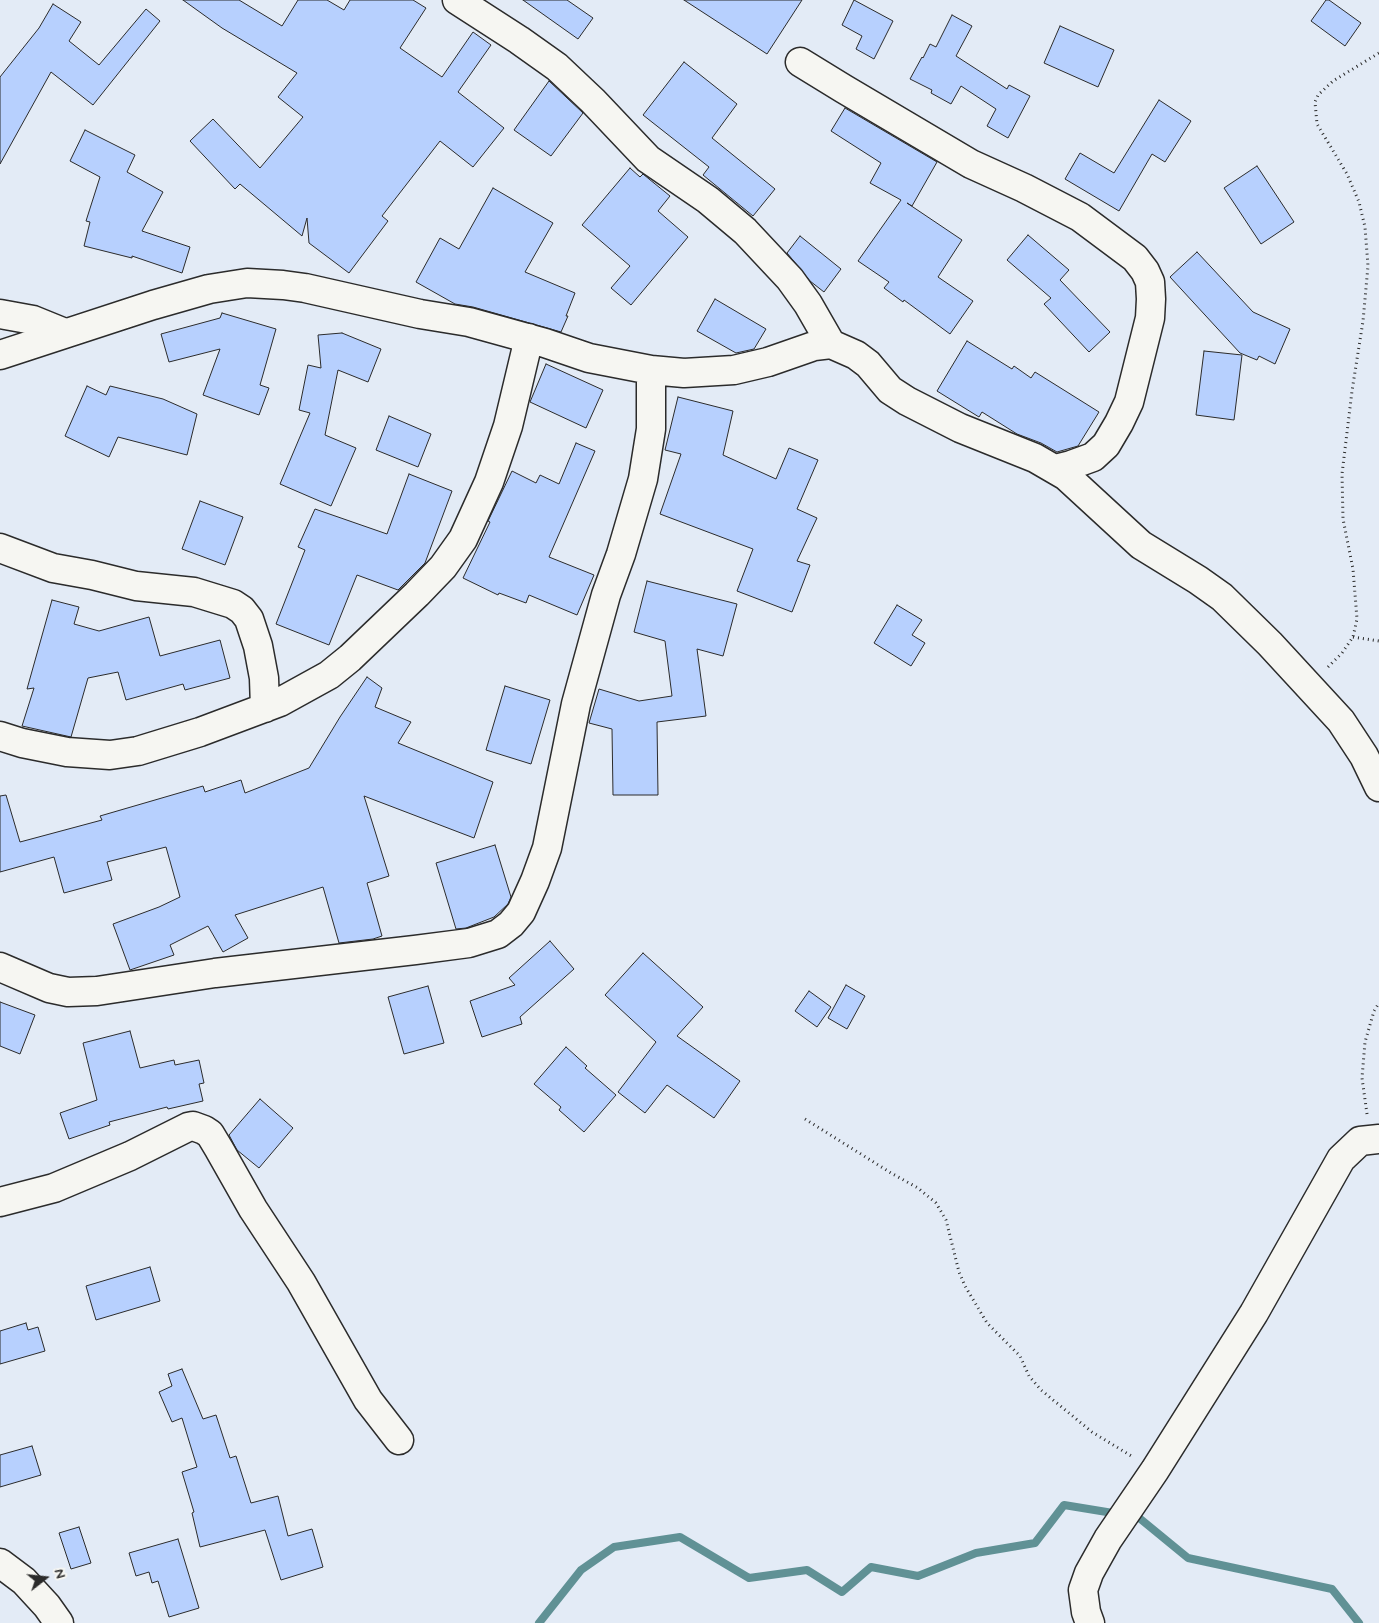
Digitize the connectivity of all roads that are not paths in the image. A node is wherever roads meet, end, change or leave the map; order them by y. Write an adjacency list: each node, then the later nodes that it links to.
1 (457, 0): 6 (street)
2 (800, 62): 9 (street)
3 (0, 314): 4 (street)
4 (65, 333): 5 (street); 7 (street)
5 (529, 338): 8 (street); 11 (street)
6 (831, 344): 8 (street); 9 (street)
7 (0, 355)
8 (651, 370): 14 (street)
9 (1055, 469): 13 (street)
10 (0, 548): 11 (street)
11 (266, 708): 12 (street)
12 (0, 736)
13 (1379, 787)
14 (0, 967)
15 (1374, 1139): 20 (street)
16 (0, 1202): 17 (street)
17 (400, 1440)
18 (0, 1563): 19 (street)
19 (59, 1623)
20 (1090, 1623)

